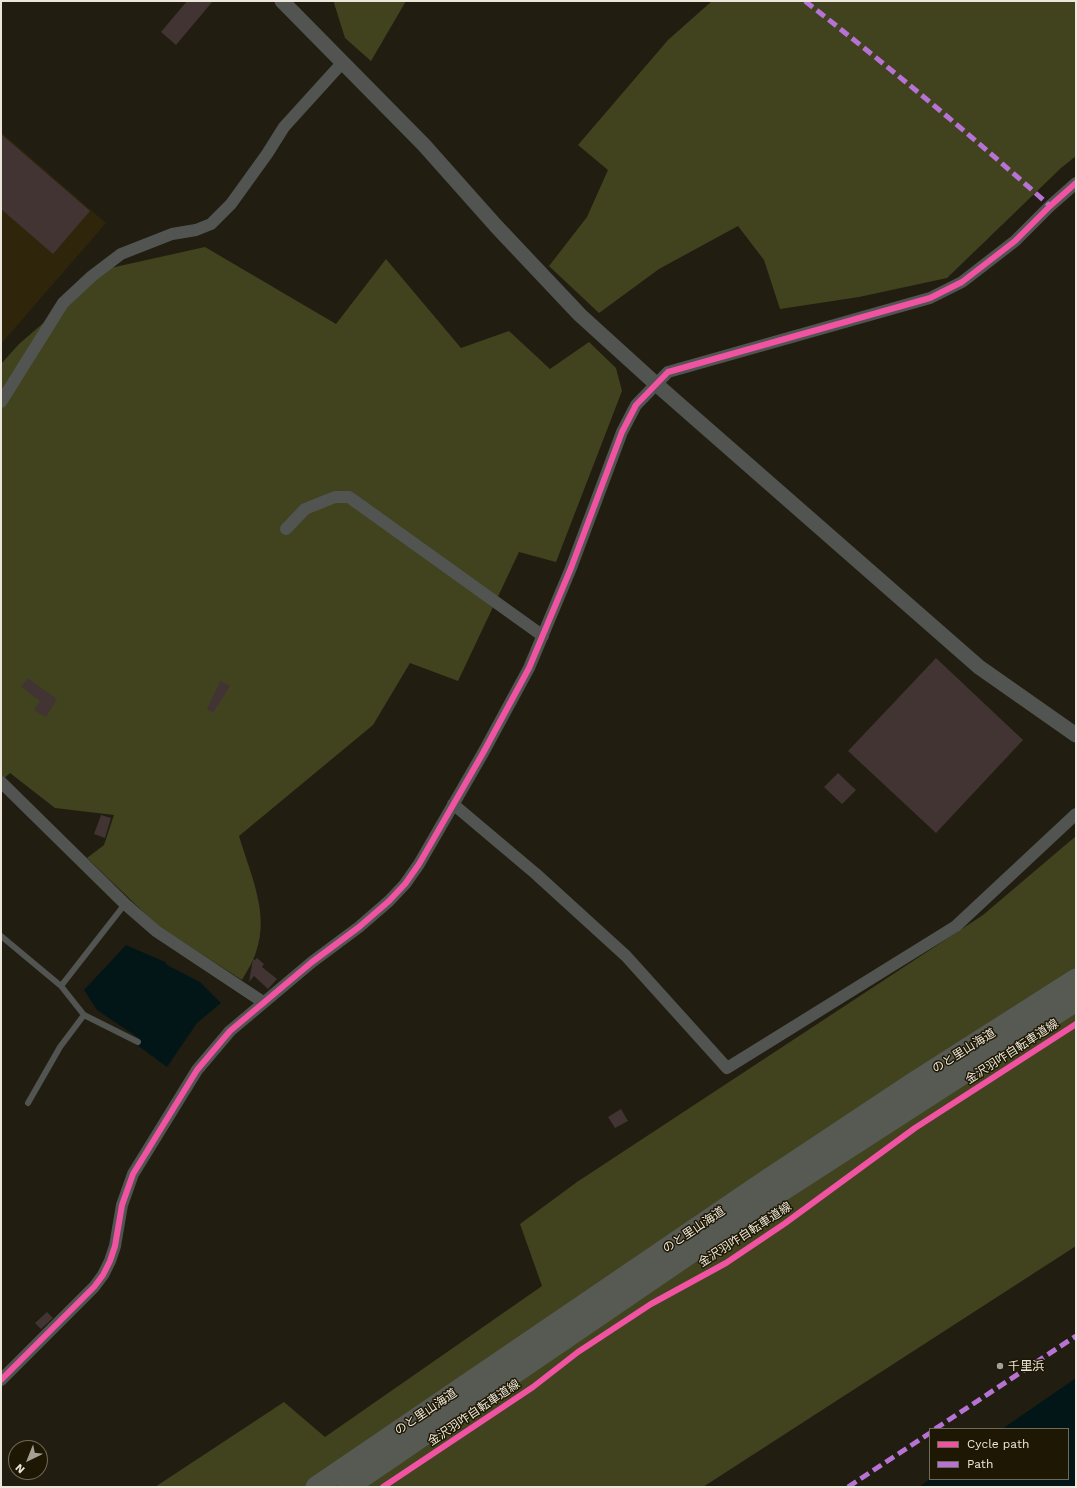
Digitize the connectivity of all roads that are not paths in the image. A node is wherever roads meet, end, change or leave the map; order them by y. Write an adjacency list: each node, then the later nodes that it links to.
1 (282, 1): 2 (street)
2 (343, 62): 4 (street); 5 (street)
3 (1076, 183): 4 (street)
4 (656, 384): 7 (street); 8 (street)
5 (1, 402)
6 (286, 529): 7 (street)
7 (543, 636): 10 (street)
8 (1076, 735)
9 (1, 782): 12 (street)
10 (453, 804): 11 (street); 17 (street)
11 (1076, 814)
12 (125, 904): 15 (lane); 17 (street)
13 (1, 936): 15 (lane)
14 (1076, 979): 22 (highway, のと里山海道)
15 (61, 986): 18 (lane)
16 (1076, 1001): 23 (highway, のと里山海道)
17 (263, 1002): 21 (street)
18 (84, 1015): 19 (lane); 20 (lane)
19 (138, 1042)
20 (28, 1103)
21 (1, 1380)
22 (316, 1487)
23 (348, 1487)

